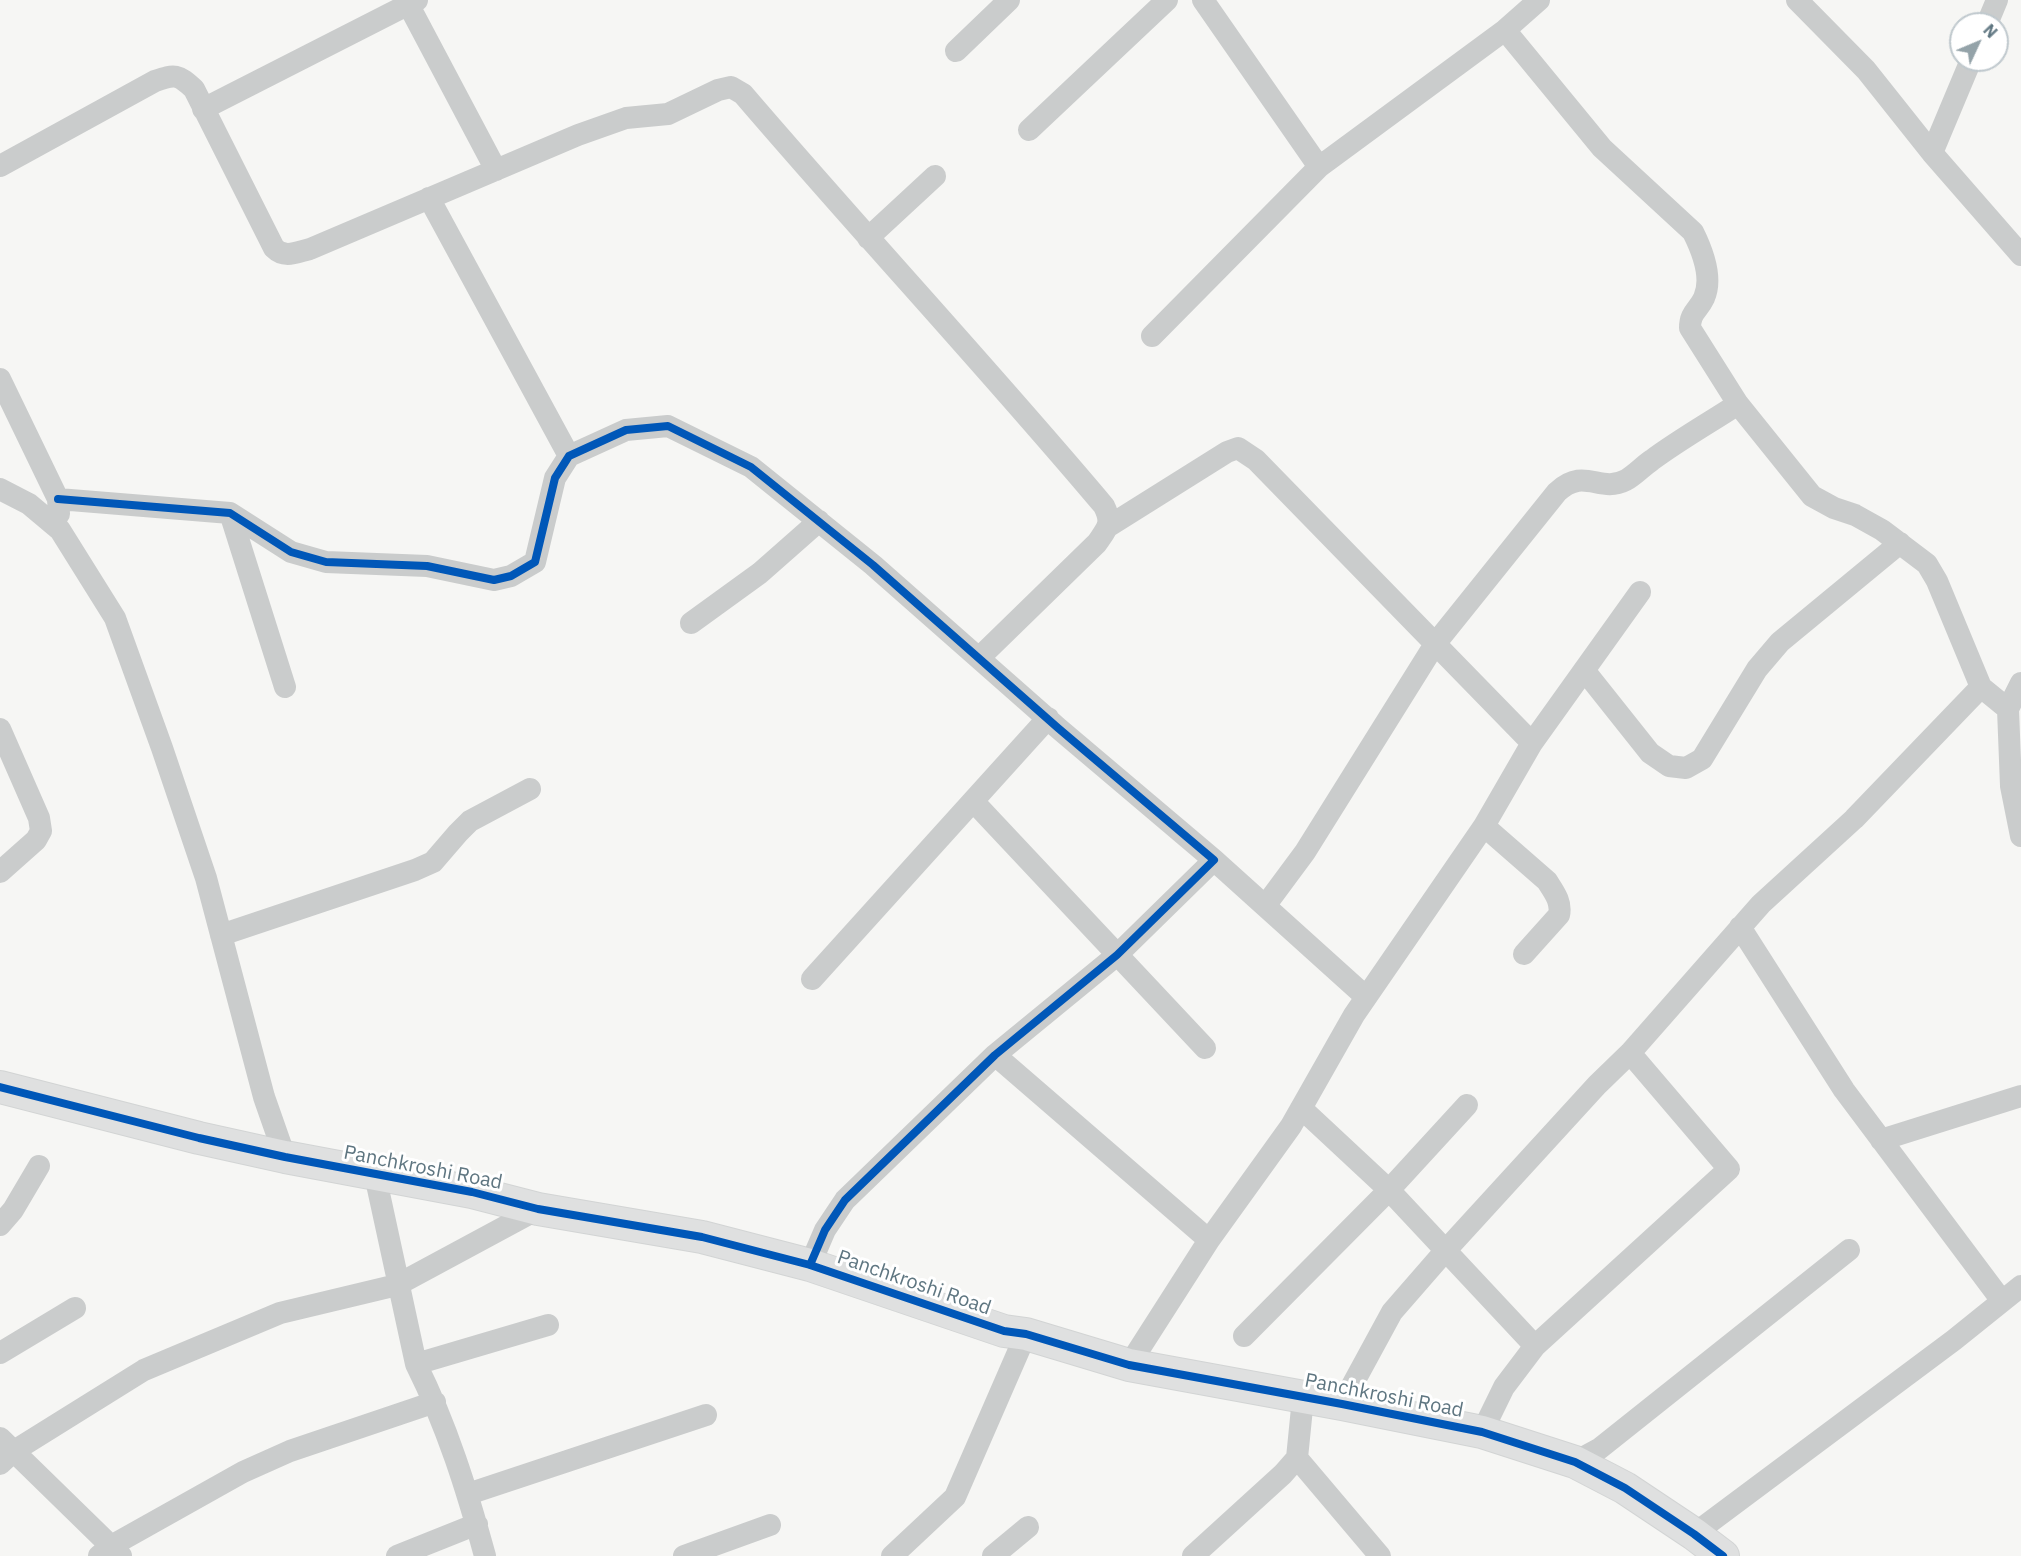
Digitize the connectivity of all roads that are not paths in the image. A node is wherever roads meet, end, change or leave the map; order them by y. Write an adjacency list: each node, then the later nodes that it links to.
1 (1009, 0): 8 (street)
2 (1167, 0): 11 (street)
3 (1203, 0): 14 (street)
4 (1539, 0): 7 (street)
5 (1797, 0): 12 (street)
6 (411, 1): 10 (street); 15 (street)
7 (1504, 30): 14 (street); 22 (street)
8 (956, 51)
9 (1966, 72): 12 (street)
10 (203, 109): 13 (street); 17 (street)
11 (1029, 130)
12 (1932, 153): 19 (street)
13 (0, 166)
14 (1319, 167): 20 (street)
15 (496, 170): 17 (street); 18 (street)
16 (935, 176): 18 (street)
17 (429, 198): 23 (street)
18 (868, 238): 28 (street)
19 (2021, 255)
20 (1152, 336)
21 (0, 379): 25 (street)
22 (1738, 404): 30 (street); 33 (street)
23 (569, 456): 26 (street); 27 (street)
24 (0, 489): 29 (street)
25 (58, 499): 26 (street); 29 (street)
26 (230, 513): 37 (street)
27 (819, 521): 32 (street); 34 (street)
28 (1109, 526): 33 (street); 34 (street)
29 (60, 530): 51 (street)
30 (1900, 543): 35 (street); 38 (street)
31 (1640, 592): 35 (street)
32 (691, 623)
33 (1436, 644): 42 (street); 49 (street)
34 (979, 658): 40 (street)
35 (1584, 670): 42 (street)
36 (2021, 683): 39 (street)
37 (285, 687)
38 (1981, 687): 39 (street); 50 (street)
39 (2008, 709): 46 (street)
40 (1048, 718): 44 (street); 47 (street)
41 (0, 729): 48 (street)
42 (1532, 743): 45 (street)
43 (530, 789): 51 (street)
44 (973, 801): 53 (street); 54 (street)
45 (1484, 826): 52 (street); 55 (street)
46 (2021, 836)
47 (1214, 860): 49 (street); 53 (street)
48 (0, 872)
49 (1265, 906): 55 (street)
50 (1740, 927): 57 (street); 63 (street)
51 (221, 935): 64 (street)
52 (1524, 954)
53 (1117, 955): 56 (street); 58 (street)
54 (812, 979)
55 (1366, 997): 62 (street)
56 (1205, 1048)
57 (1630, 1053): 71 (street); 81 (street)
58 (996, 1055): 70 (street); 73 (street)
59 (0, 1087): 64 (street, Panchkroshi Road)
60 (2021, 1096): 63 (street)
61 (1467, 1105): 67 (street)
62 (1301, 1108): 67 (street); 70 (street)
63 (1881, 1140): 76 (street)
64 (285, 1157): 66 (street, Panchkroshi Road)
65 (39, 1167): 69 (street)
66 (375, 1175): 68 (street, Panchkroshi Road); 74 (street)
67 (1389, 1190): 71 (street); 80 (street)
68 (538, 1209): 73 (street, Panchkroshi Road); 74 (street)
69 (0, 1225)
70 (1209, 1240): 84 (street)
71 (1446, 1250): 81 (street); 87 (street)
72 (1849, 1250): 92 (street)
73 (810, 1265): 79 (street, Panchkroshi Road)
74 (397, 1285): 83 (street); 90 (street)
75 (2021, 1286): 76 (street)
76 (2002, 1301): 97 (street)
77 (75, 1308): 82 (street)
78 (548, 1324): 83 (street)
79 (1026, 1334): 84 (street, Panchkroshi Road); 103 (street)
80 (1244, 1336)
81 (1535, 1346): 89 (street)
82 (0, 1353)
83 (416, 1365): 86 (street)
84 (1129, 1365): 85 (street, Panchkroshi Road)
85 (1303, 1398): 87 (street, Panchkroshi Road); 91 (street)
86 (435, 1401): 93 (street); 99 (street)
87 (1342, 1404): 89 (street, Panchkroshi Road)
88 (706, 1414): 93 (street)
89 (1482, 1432): 92 (street, Panchkroshi Road)
90 (5, 1451): 99 (street)
91 (1297, 1458): 105 (street); 106 (street)
92 (1575, 1462): 97 (street, Panchkroshi Road)
93 (468, 1494): 94 (street)
94 (477, 1524): 100 (street); 101 (street)
95 (770, 1525): 98 (street)
96 (1028, 1527): 104 (street)
97 (1695, 1534): 107 (street, Panchkroshi Road)
98 (727, 1549): 102 (street)
99 (110, 1553)
100 (397, 1556)
101 (486, 1556)
102 (684, 1556)
103 (892, 1556)
104 (993, 1556)
105 (1193, 1556)
106 (1380, 1556)
107 (1723, 1556)

